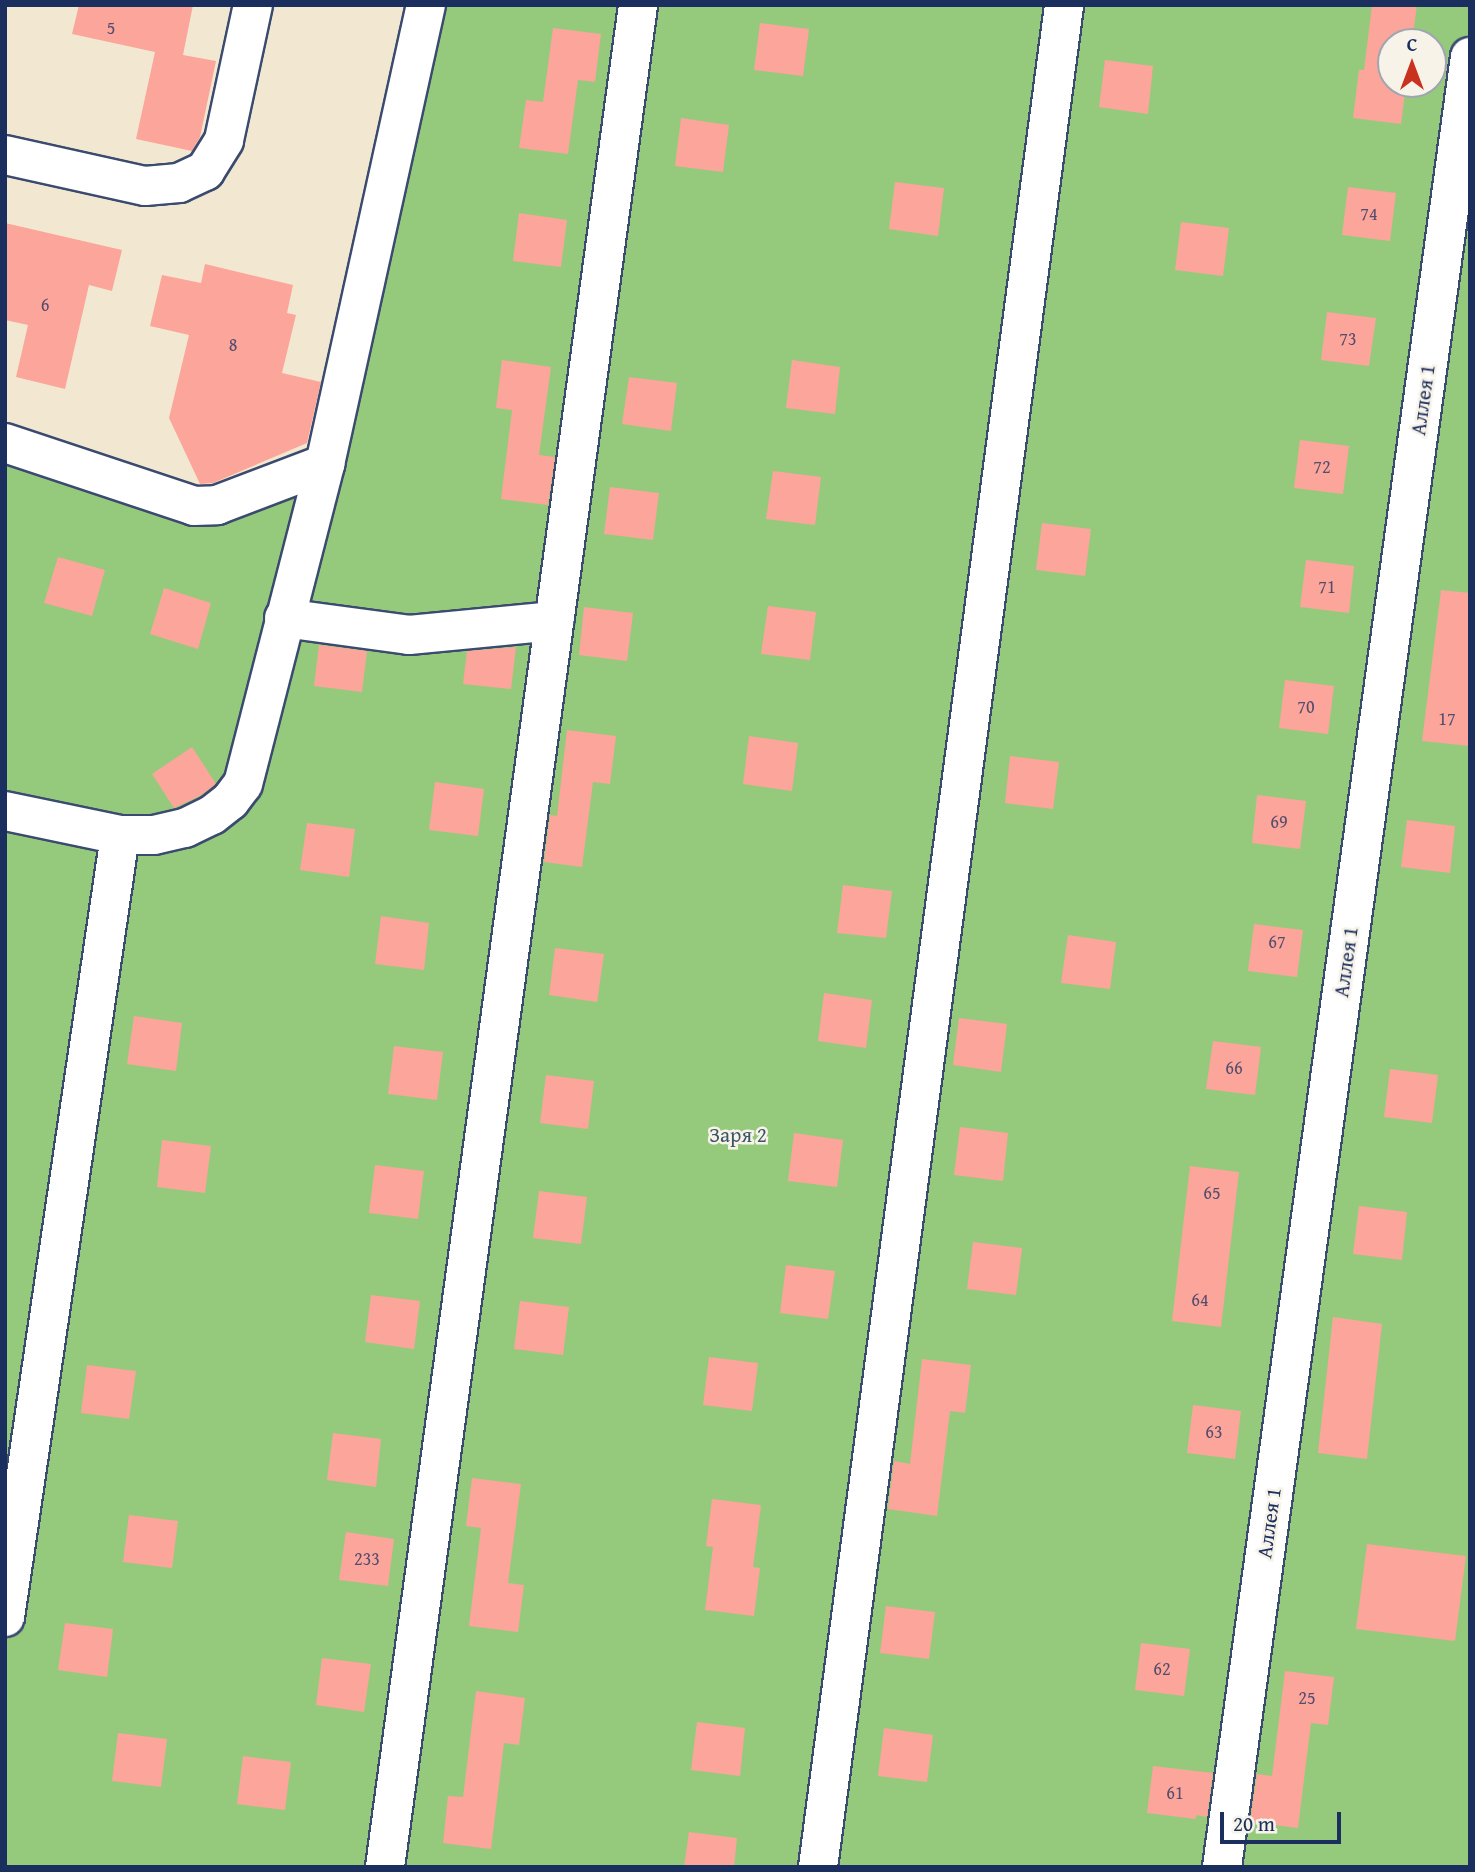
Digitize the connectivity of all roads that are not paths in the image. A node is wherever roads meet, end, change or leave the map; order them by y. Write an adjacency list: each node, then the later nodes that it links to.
1 (253, 5): 6 (street)
2 (426, 5): 8 (street)
3 (638, 5): 10 (street)
4 (1064, 5): 15 (street)
5 (1470, 57): 16 (street, Аллея 1)
6 (5, 155)
7 (5, 443): 8 (street)
8 (325, 464): 9 (street)
9 (284, 618): 10 (street); 12 (street)
10 (554, 621): 14 (street)
11 (5, 811): 12 (street)
12 (120, 835): 13 (street)
13 (5, 1617)
14 (385, 1867)
15 (818, 1867)
16 (1222, 1867)

